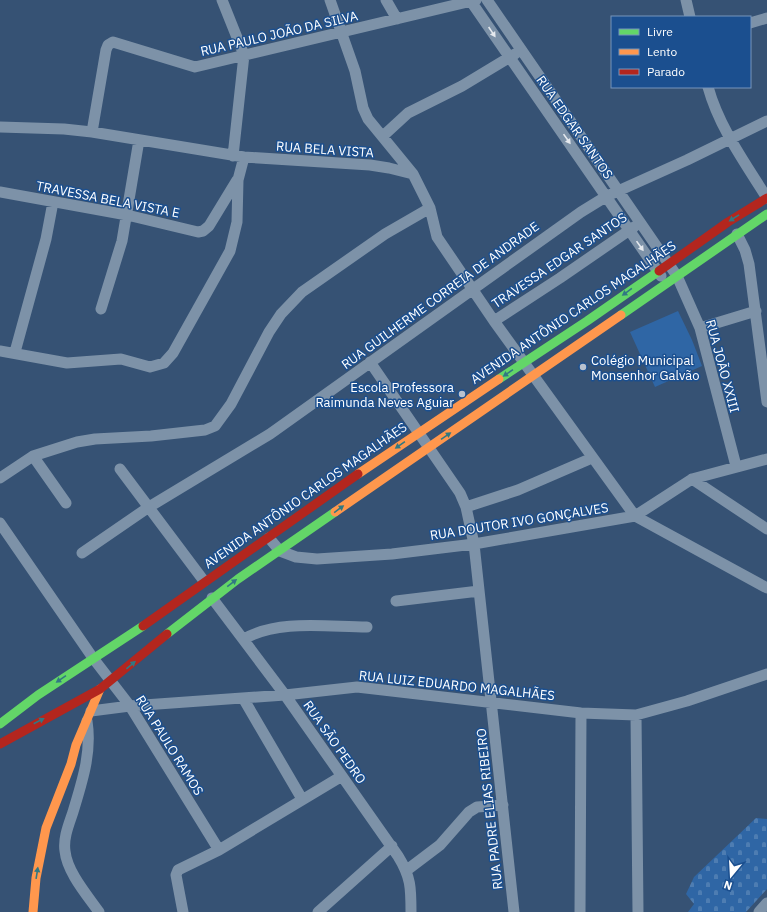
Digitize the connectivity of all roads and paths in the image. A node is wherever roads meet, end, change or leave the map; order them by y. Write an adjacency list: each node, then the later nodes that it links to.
1 (222, 0): 13 (street)
2 (330, 0): 11 (street)
3 (386, 0): 9 (street)
4 (473, 0): 9 (street, RUA PAULO JOÃO DA SILVA); 14 (street, RUA EDGAR SANTOS, one-way to 14)
5 (487, 0): 12 (street, RUA EDGAR SANTOS)
6 (686, 0): 7 (street)
7 (690, 16)
8 (767, 18): 10 (street)
9 (397, 19): 11 (street, RUA PAULO JOÃO DA SILVA)
10 (751, 23)
11 (343, 33): 13 (street, RUA PAULO JOÃO DA SILVA); 19 (street)
12 (521, 51): 14 (street); 27 (street, RUA EDGAR SANTOS)
13 (244, 55): 18 (street, RUA PAULO JOÃO DA SILVA); 22 (street)
14 (509, 57): 19 (street); 28 (street, RUA EDGAR SANTOS, one-way to 28)
15 (708, 88): 20 (street)
16 (767, 121): 20 (street, RUA GUILHERME CORREIA DE ANDRADE)
17 (0, 127): 18 (street, RUA BELA VISTA)
18 (92, 132): 21 (street, RUA BELA VISTA)
19 (383, 136): 24 (street)
20 (730, 138): 27 (street, RUA GUILHERME CORREIA DE ANDRADE); 29 (street)
21 (139, 140): 22 (street, RUA BELA VISTA); 33 (street)
22 (233, 156): 23 (street, RUA BELA VISTA)
23 (244, 157): 24 (street, RUA BELA VISTA); 25 (street)
24 (413, 174): 31 (street)
25 (238, 180): 33 (street, TRAVESSA BELA VISTA E); 47 (street)
26 (0, 192): 30 (street, TRAVESSA BELA VISTA E)
27 (618, 192): 28 (street, RUA GUILHERME CORREIA DE ANDRADE); 34 (street, RUA EDGAR SANTOS)
28 (607, 196): 35 (street, RUA EDGAR SANTOS); 41 (street, RUA GUILHERME CORREIA DE ANDRADE)
29 (767, 198): 37 (main road, AVENIDA ANTÔNIO CARLOS MAGALHÃES, one-way to 37)
30 (52, 202): 33 (street, TRAVESSA BELA VISTA E); 47 (street)
31 (430, 208): 41 (street); 54 (street)
32 (767, 214): 36 (main road)
33 (126, 215): 42 (street)
34 (639, 223): 35 (street, TRAVESSA EDGAR SANTOS); 37 (street, RUA EDGAR SANTOS)
35 (629, 230): 38 (street, RUA EDGAR SANTOS, one-way to 38); 44 (street, TRAVESSA EDGAR SANTOS)
36 (737, 234): 39 (main road); 43 (street)
37 (668, 263): 38 (main road, AVENIDA ANTÔNIO CARLOS MAGALHÃES); 39 (street, RUA JOÃO XXIII)
38 (657, 271): 40 (street, RUA EDGAR SANTOS); 49 (main road, AVENIDA ANTÔNIO CARLOS MAGALHÃES, one-way to 49)
39 (677, 276): 40 (main road); 45 (street, RUA JOÃO XXIII)
40 (667, 283): 50 (main road)
41 (472, 289): 44 (street); 48 (street, RUA GUILHERME CORREIA DE ANDRADE)
42 (100, 309)
43 (756, 311): 45 (street); 51 (street)
44 (494, 321): 49 (street)
45 (700, 328): 57 (street, RUA JOÃO XXIII)
46 (0, 351): 47 (street)
47 (15, 352)
48 (370, 362): 52 (street, RUA PADRE ELIAS RIBEIRO); 62 (street, RUA GUILHERME CORREIA DE ANDRADE)
49 (523, 362): 50 (street); 52 (main road, AVENIDA ANTÔNIO CARLOS MAGALHÃES, one-way to 52)
50 (533, 375): 53 (main road, one-way to 50); 55 (street)
51 (767, 402)
52 (417, 433): 53 (street, RUA PADRE ELIAS RIBEIRO); 67 (main road, AVENIDA ANTÔNIO CARLOS MAGALHÃES, one-way to 67)
53 (428, 449): 63 (street, RUA PADRE ELIAS RIBEIRO); 69 (main road, one-way to 53)
54 (33, 456): 59 (street); 61 (street)
55 (592, 458): 63 (street); 64 (street)
56 (767, 459): 57 (street, RUA DOUTOR IVO GONÇALVES)
57 (736, 466): 60 (street, RUA DOUTOR IVO GONÇALVES)
58 (120, 469): 62 (street)
59 (0, 478)
60 (692, 479): 64 (street, RUA DOUTOR IVO GONÇALVES); 66 (street)
61 (66, 503)
62 (149, 507): 70 (street, RUA GUILHERME CORREIA DE ANDRADE); 71 (street)
63 (466, 507): 68 (street, RUA PADRE ELIAS RIBEIRO)
64 (635, 516): 68 (street, RUA DOUTOR IVO GONÇALVES); 72 (street)
65 (0, 523): 78 (street, RUA PAULO RAMOS)
66 (767, 529)
67 (269, 538): 69 (street); 71 (main road, AVENIDA ANTÔNIO CARLOS MAGALHÃES)
68 (474, 544): 69 (street, RUA DOUTOR IVO GONÇALVES); 73 (street, RUA PADRE ELIAS RIBEIRO)
69 (280, 551): 74 (main road, one-way to 69)
70 (82, 553)
71 (204, 581): 78 (main road, AVENIDA ANTÔNIO CARLOS MAGALHÃES)
72 (767, 588)
73 (479, 591): 75 (street); 84 (street, RUA PADRE ELIAS RIBEIRO)
74 (212, 598): 77 (street, RUA SÃO PEDRO); 80 (main road, one-way to 74)
75 (396, 601)
76 (367, 627): 77 (street)
77 (244, 639): 82 (street, RUA SÃO PEDRO)
78 (93, 658): 80 (street, RUA PAULO RAMOS); 89 (main road, AVENIDA ANTÔNIO CARLOS MAGALHÃES, one-way to 89)
79 (767, 674): 87 (street, RUA LUIZ EDUARDO MAGALHÃES)
80 (112, 681): 81 (main road); 85 (street, RUA PAULO RAMOS)
81 (100, 689): 88 (main road); 91 (main road, one-way to 81)
82 (285, 695): 83 (street, RUA LUIZ EDUARDO MAGALHÃES); 84 (street, RUA LUIZ EDUARDO MAGALHÃES); 94 (street, RUA SÃO PEDRO)
83 (243, 698): 85 (street, RUA LUIZ EDUARDO MAGALHÃES); 95 (street)
84 (491, 702): 86 (street, RUA LUIZ EDUARDO MAGALHÃES); 96 (street, RUA PADRE ELIAS RIBEIRO)
85 (130, 706): 88 (street, RUA LUIZ EDUARDO MAGALHÃES); 98 (street, RUA PAULO RAMOS)
86 (581, 713): 87 (street, RUA LUIZ EDUARDO MAGALHÃES); 107 (street)
87 (636, 715): 108 (street)
88 (89, 716): 92 (main road); 102 (street)
89 (0, 724)
90 (0, 731): 91 (main road)
91 (3, 742)
92 (76, 745): 93 (main road); 101 (main road, one-way to 92)
93 (59, 767)
94 (342, 776): 95 (street); 97 (street, RUA SÃO PEDRO)
95 (302, 799): 98 (street)
96 (503, 805): 99 (street); 106 (street, RUA PADRE ELIAS RIBEIRO)
97 (392, 846): 99 (street, RUA SÃO PEDRO); 104 (street)
98 (219, 850): 103 (street)
99 (407, 870): 105 (street, RUA SÃO PEDRO)
100 (767, 903): 109 (street)
101 (33, 912)
102 (99, 912)
103 (183, 912)
104 (318, 912)
105 (411, 912)
106 (514, 912)
107 (580, 912)
108 (638, 912)
109 (759, 912)

